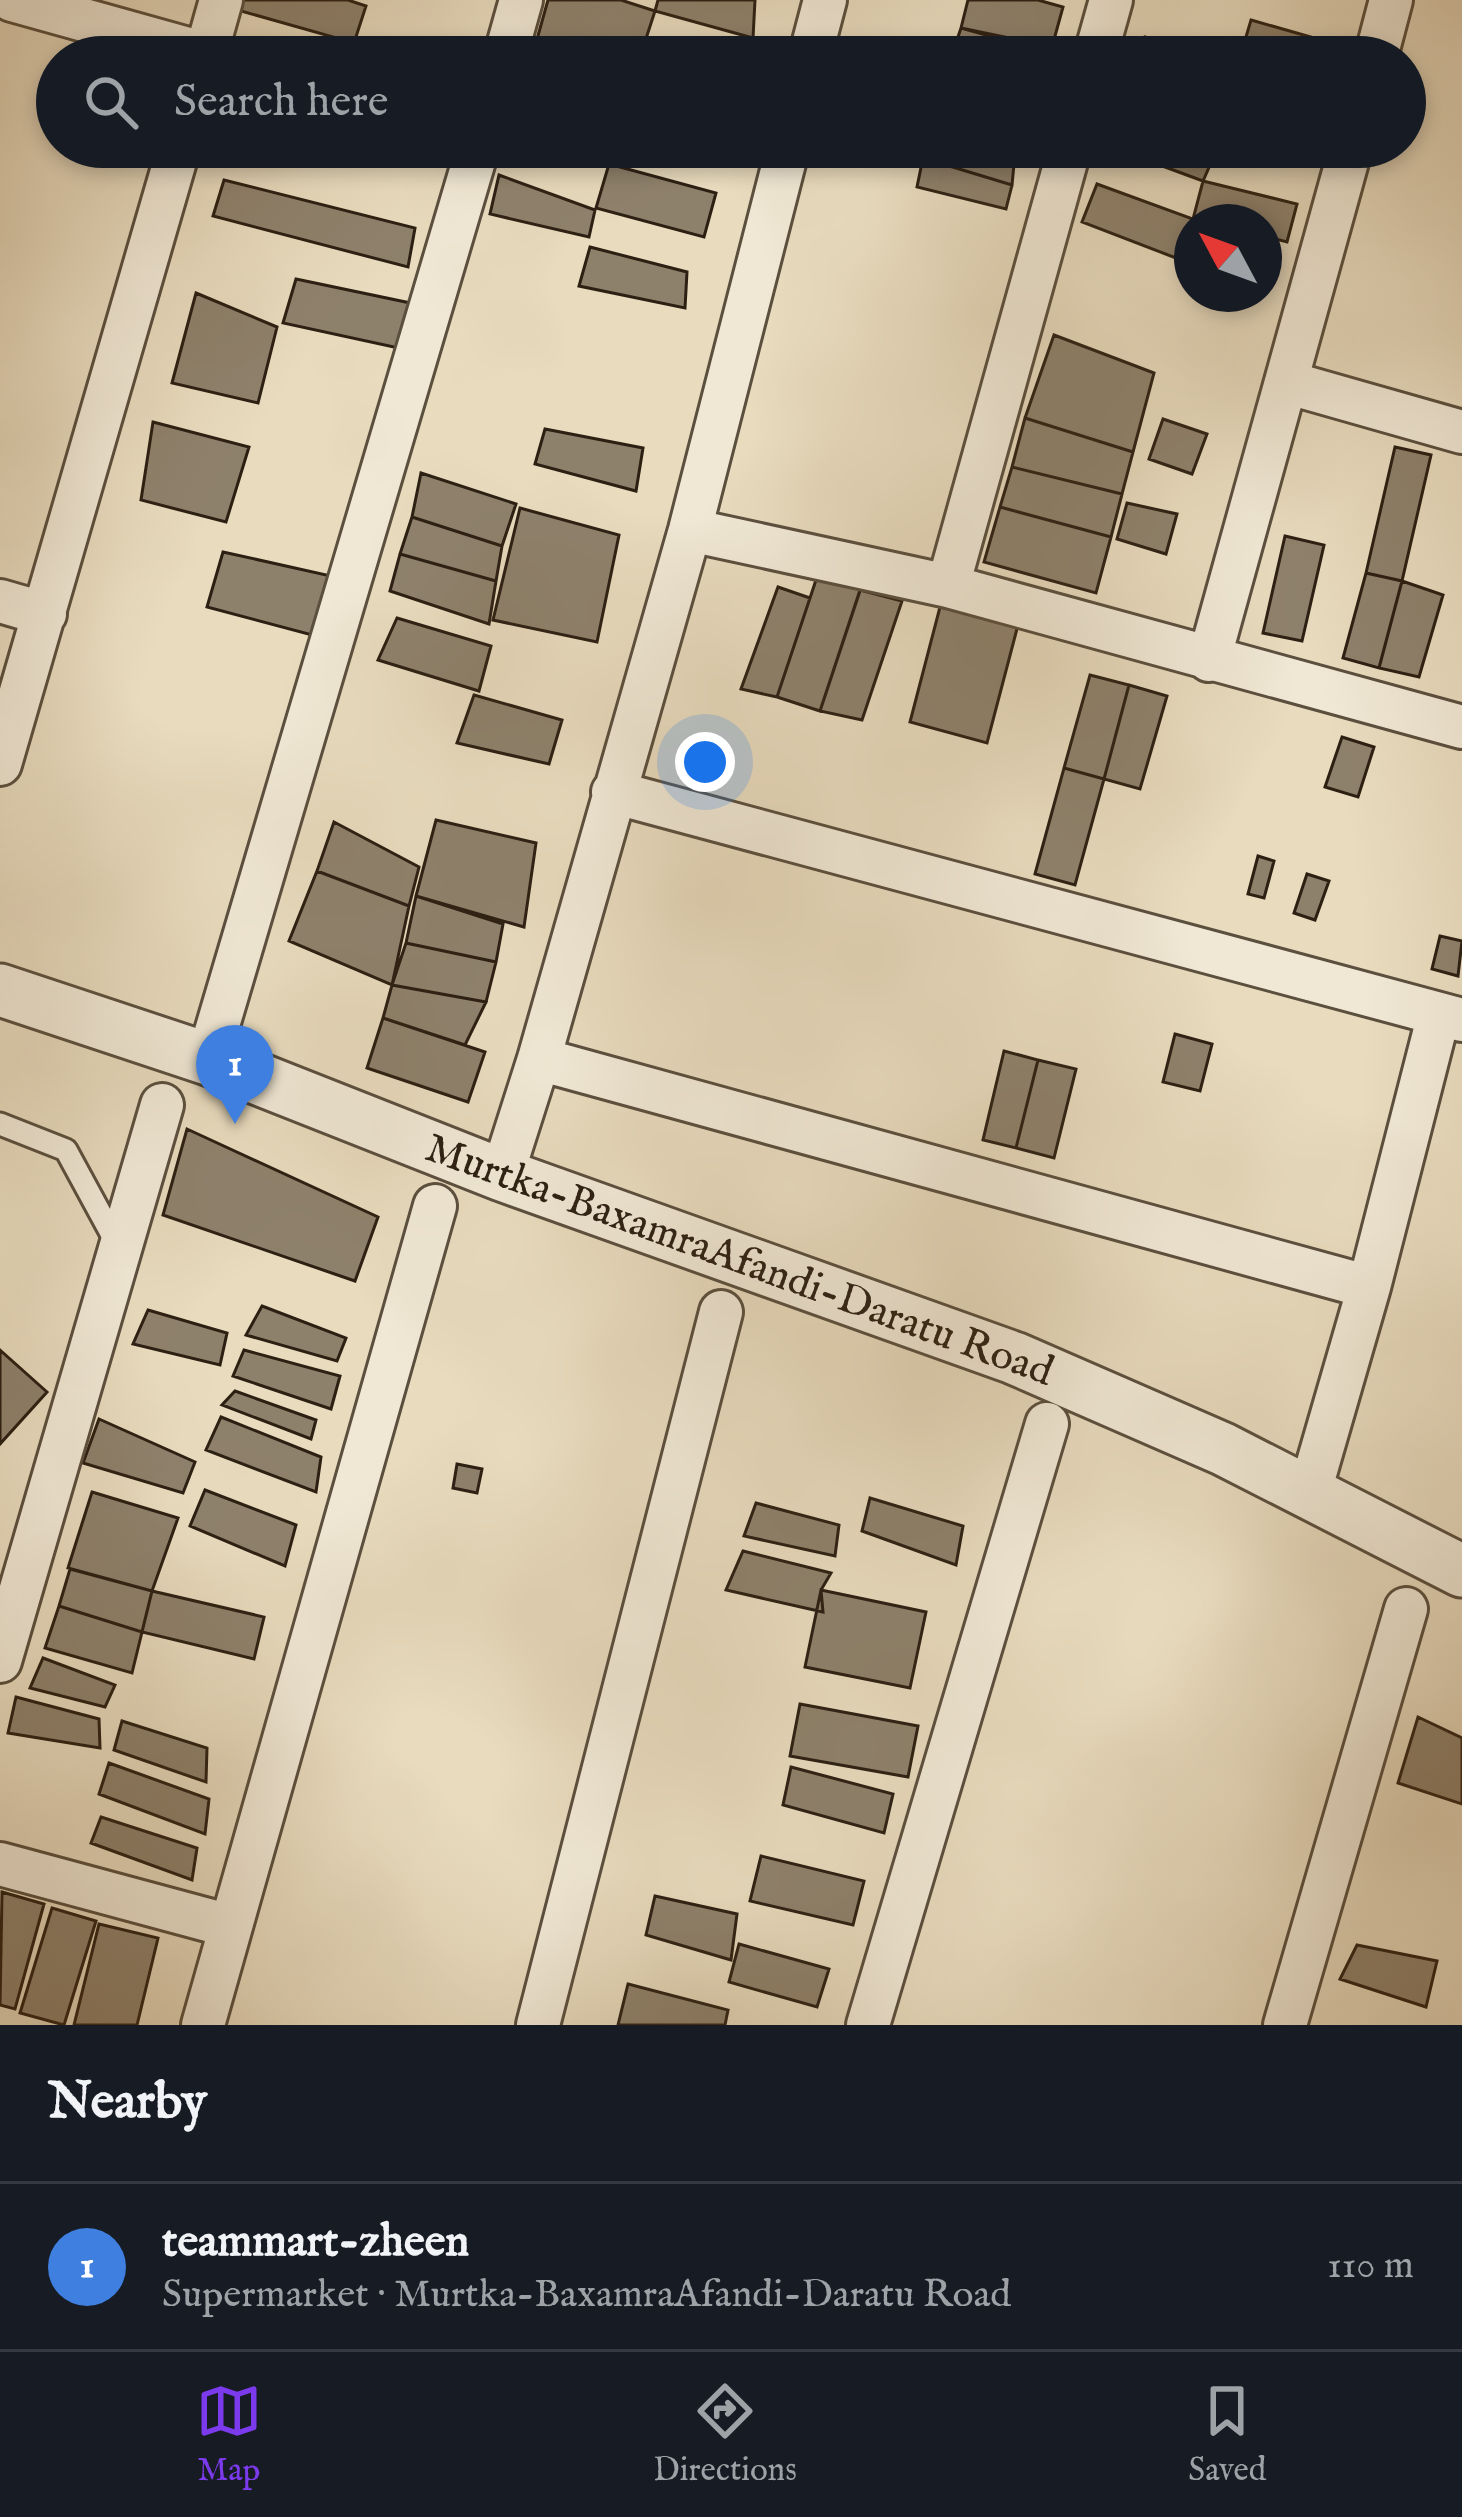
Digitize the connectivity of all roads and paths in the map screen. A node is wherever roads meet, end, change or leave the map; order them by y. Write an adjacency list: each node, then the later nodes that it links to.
1 (12, 0): 7 (street)
2 (221, 0): 8 (street)
3 (521, 0): 9 (street)
4 (825, 0): 10 (street)
5 (1111, 0): 11 (street)
6 (1391, 0): 12 (street)
7 (139, 36)
8 (211, 36)
9 (511, 36)
10 (816, 36)
11 (1101, 36)
12 (1382, 36)
13 (173, 168): 23 (street)
14 (472, 168): 30 (street)
15 (783, 168): 20 (street)
16 (1064, 168): 21 (street)
17 (1345, 168): 18 (street)
18 (1286, 382): 19 (street); 24 (street)
19 (1462, 432)
20 (690, 530): 21 (street); 27 (street)
21 (948, 586): 24 (street)
22 (0, 601): 23 (street)
23 (45, 614): 26 (street)
24 (1209, 660): 25 (street)
25 (1462, 727)
26 (0, 764)
27 (613, 792): 29 (street); 31 (street)
28 (0, 990): 30 (street, Murtka-BaxamraAfandi-Daratu Road)
29 (1450, 1017): 37 (street)
30 (208, 1059): 34 (street, Murtka-BaxamraAfandi-Daratu Road)
31 (539, 1059): 34 (street); 37 (street)
32 (162, 1105): 36 (street)
33 (0, 1124): 36 (lane)
34 (502, 1175): 40 (street, Murtka-BaxamraAfandi-Daratu Road)
35 (435, 1205): 45 (street)
36 (120, 1250): 43 (street)
37 (1370, 1287): 40 (street)
38 (721, 1312): 47 (street)
39 (1047, 1424): 48 (street)
40 (1310, 1491): 41 (street, Murtka-BaxamraAfandi-Daratu Road)
41 (1462, 1571)
42 (1406, 1609): 49 (street)
43 (0, 1661)
44 (0, 1864): 45 (street)
45 (230, 1926): 46 (street)
46 (203, 2025)
47 (538, 2025)
48 (868, 2025)
49 (1285, 2025)

